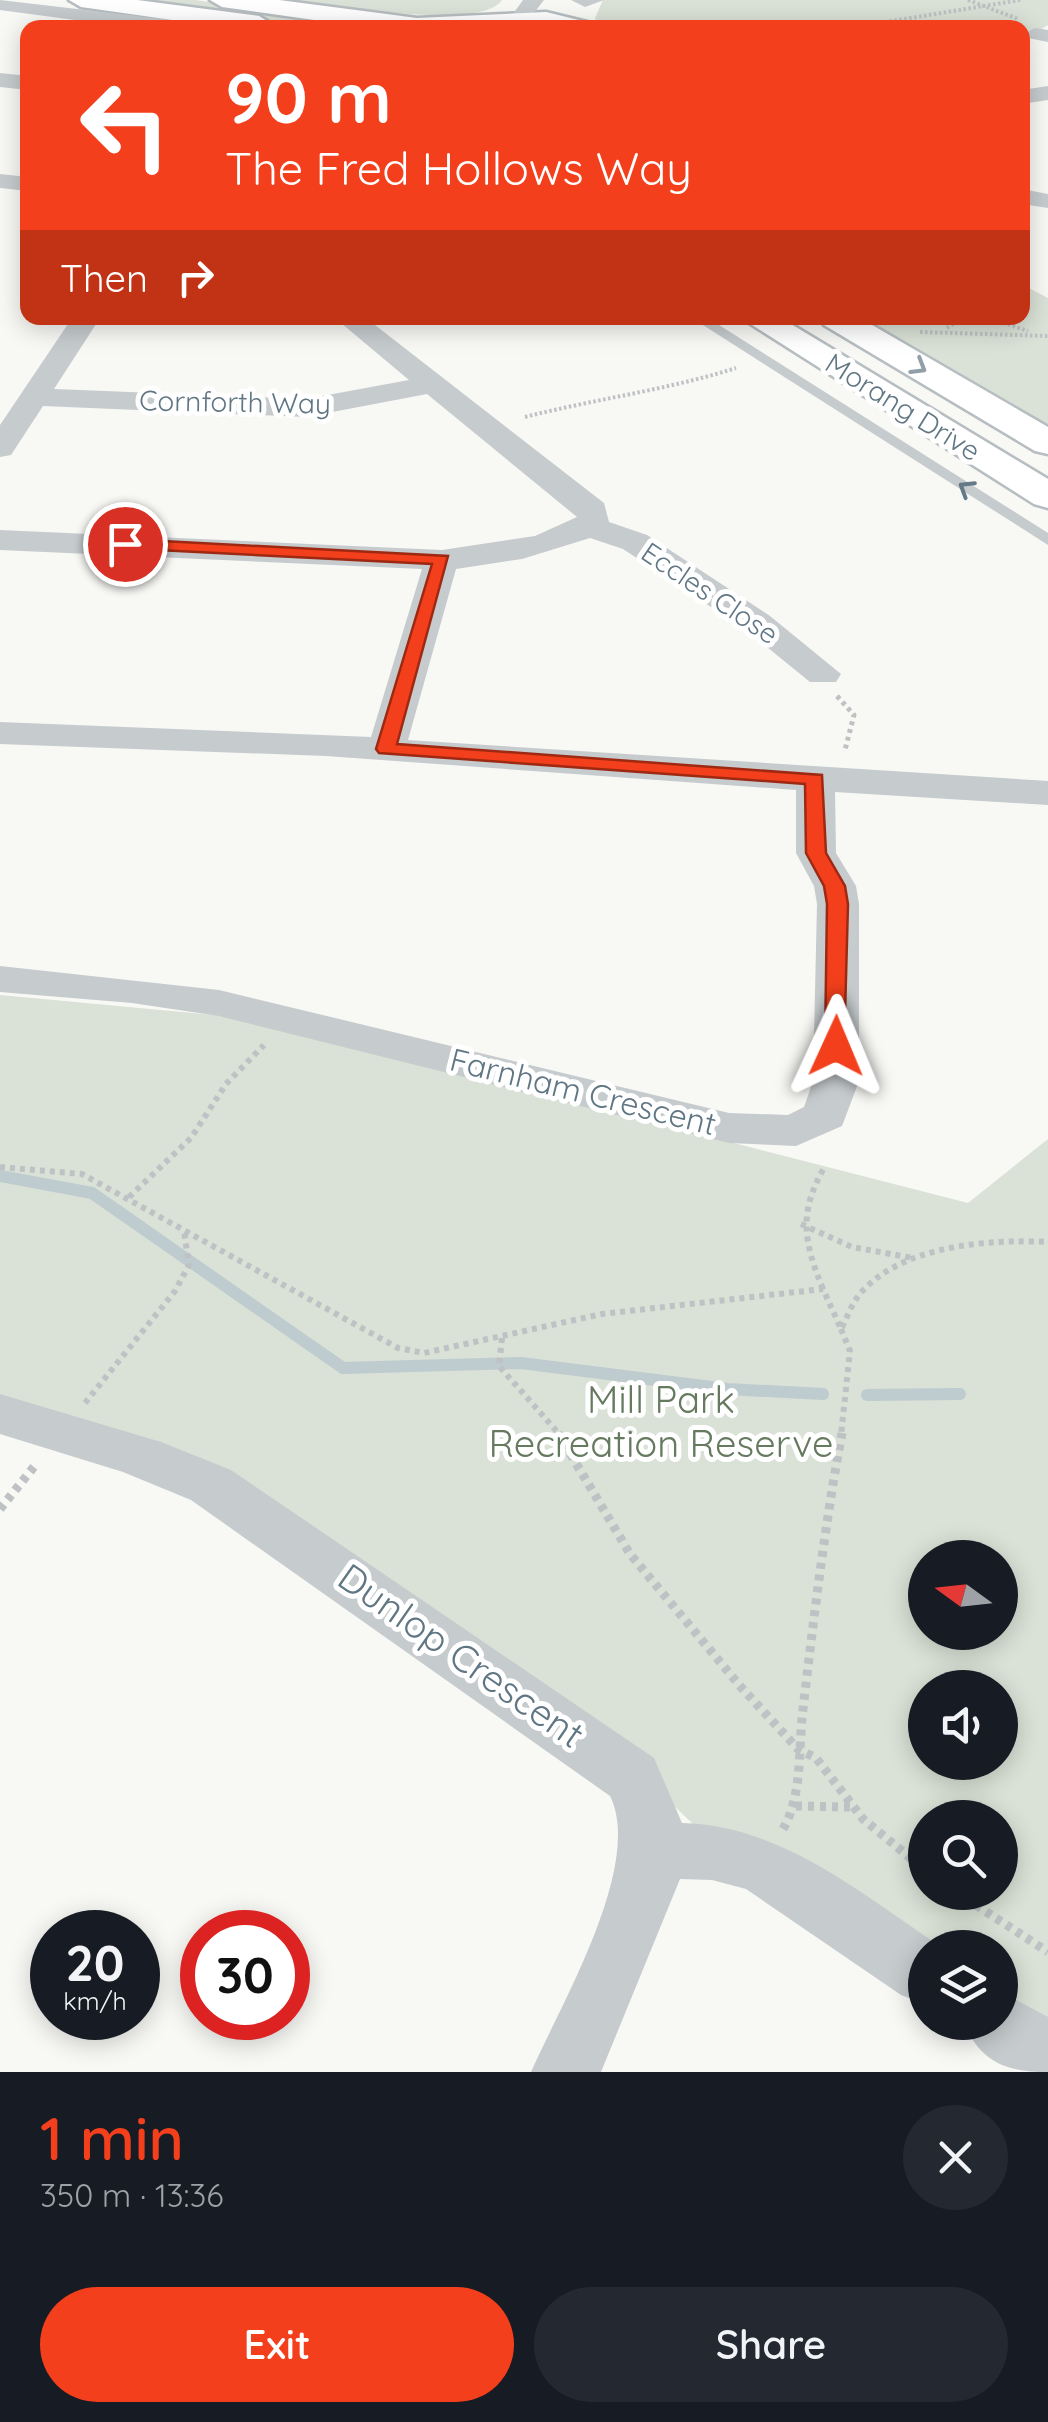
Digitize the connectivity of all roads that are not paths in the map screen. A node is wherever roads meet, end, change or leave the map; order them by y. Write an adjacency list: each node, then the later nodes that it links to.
1 (81, 0): 9 (main road)
2 (223, 0): 10 (main road)
3 (534, 0): 11 (street)
4 (550, 0): 7 (street)
5 (599, 0): 7 (lane)
6 (0, 4): 8 (street)
7 (574, 16): 12 (main road)
8 (125, 20)
9 (227, 20)
10 (373, 20)
11 (514, 20)
12 (542, 20)
13 (81, 325): 19 (street)
14 (359, 325): 18 (street)
15 (709, 325): 25 (lane, one-way to 15)
16 (769, 325): 22 (main road, Morang Drive)
17 (848, 325): 20 (main road, Morang Drive, one-way to 20)
18 (434, 384): 19 (street, Cornforth Way); 23 (street)
19 (34, 396): 21 (street)
20 (1048, 443)
21 (0, 448)
22 (1048, 496)
23 (589, 526): 26 (street); 27 (street, Eccles Close)
24 (5, 538): 26 (street)
25 (1048, 540)
26 (442, 560): 29 (street)
27 (823, 674)
28 (0, 732): 29 (street)
29 (386, 749): 30 (street)
30 (830, 780): 31 (street); 32 (street, Farnham Crescent)
31 (1048, 793)
32 (0, 980)
33 (0, 1414): 34 (street, Dunlop Crescent)
34 (655, 1850): 35 (street); 38 (street, Dunlop Crescent)
35 (908, 1962)
36 (1018, 2036): 37 (street)
37 (1048, 2057)
38 (566, 2072)

